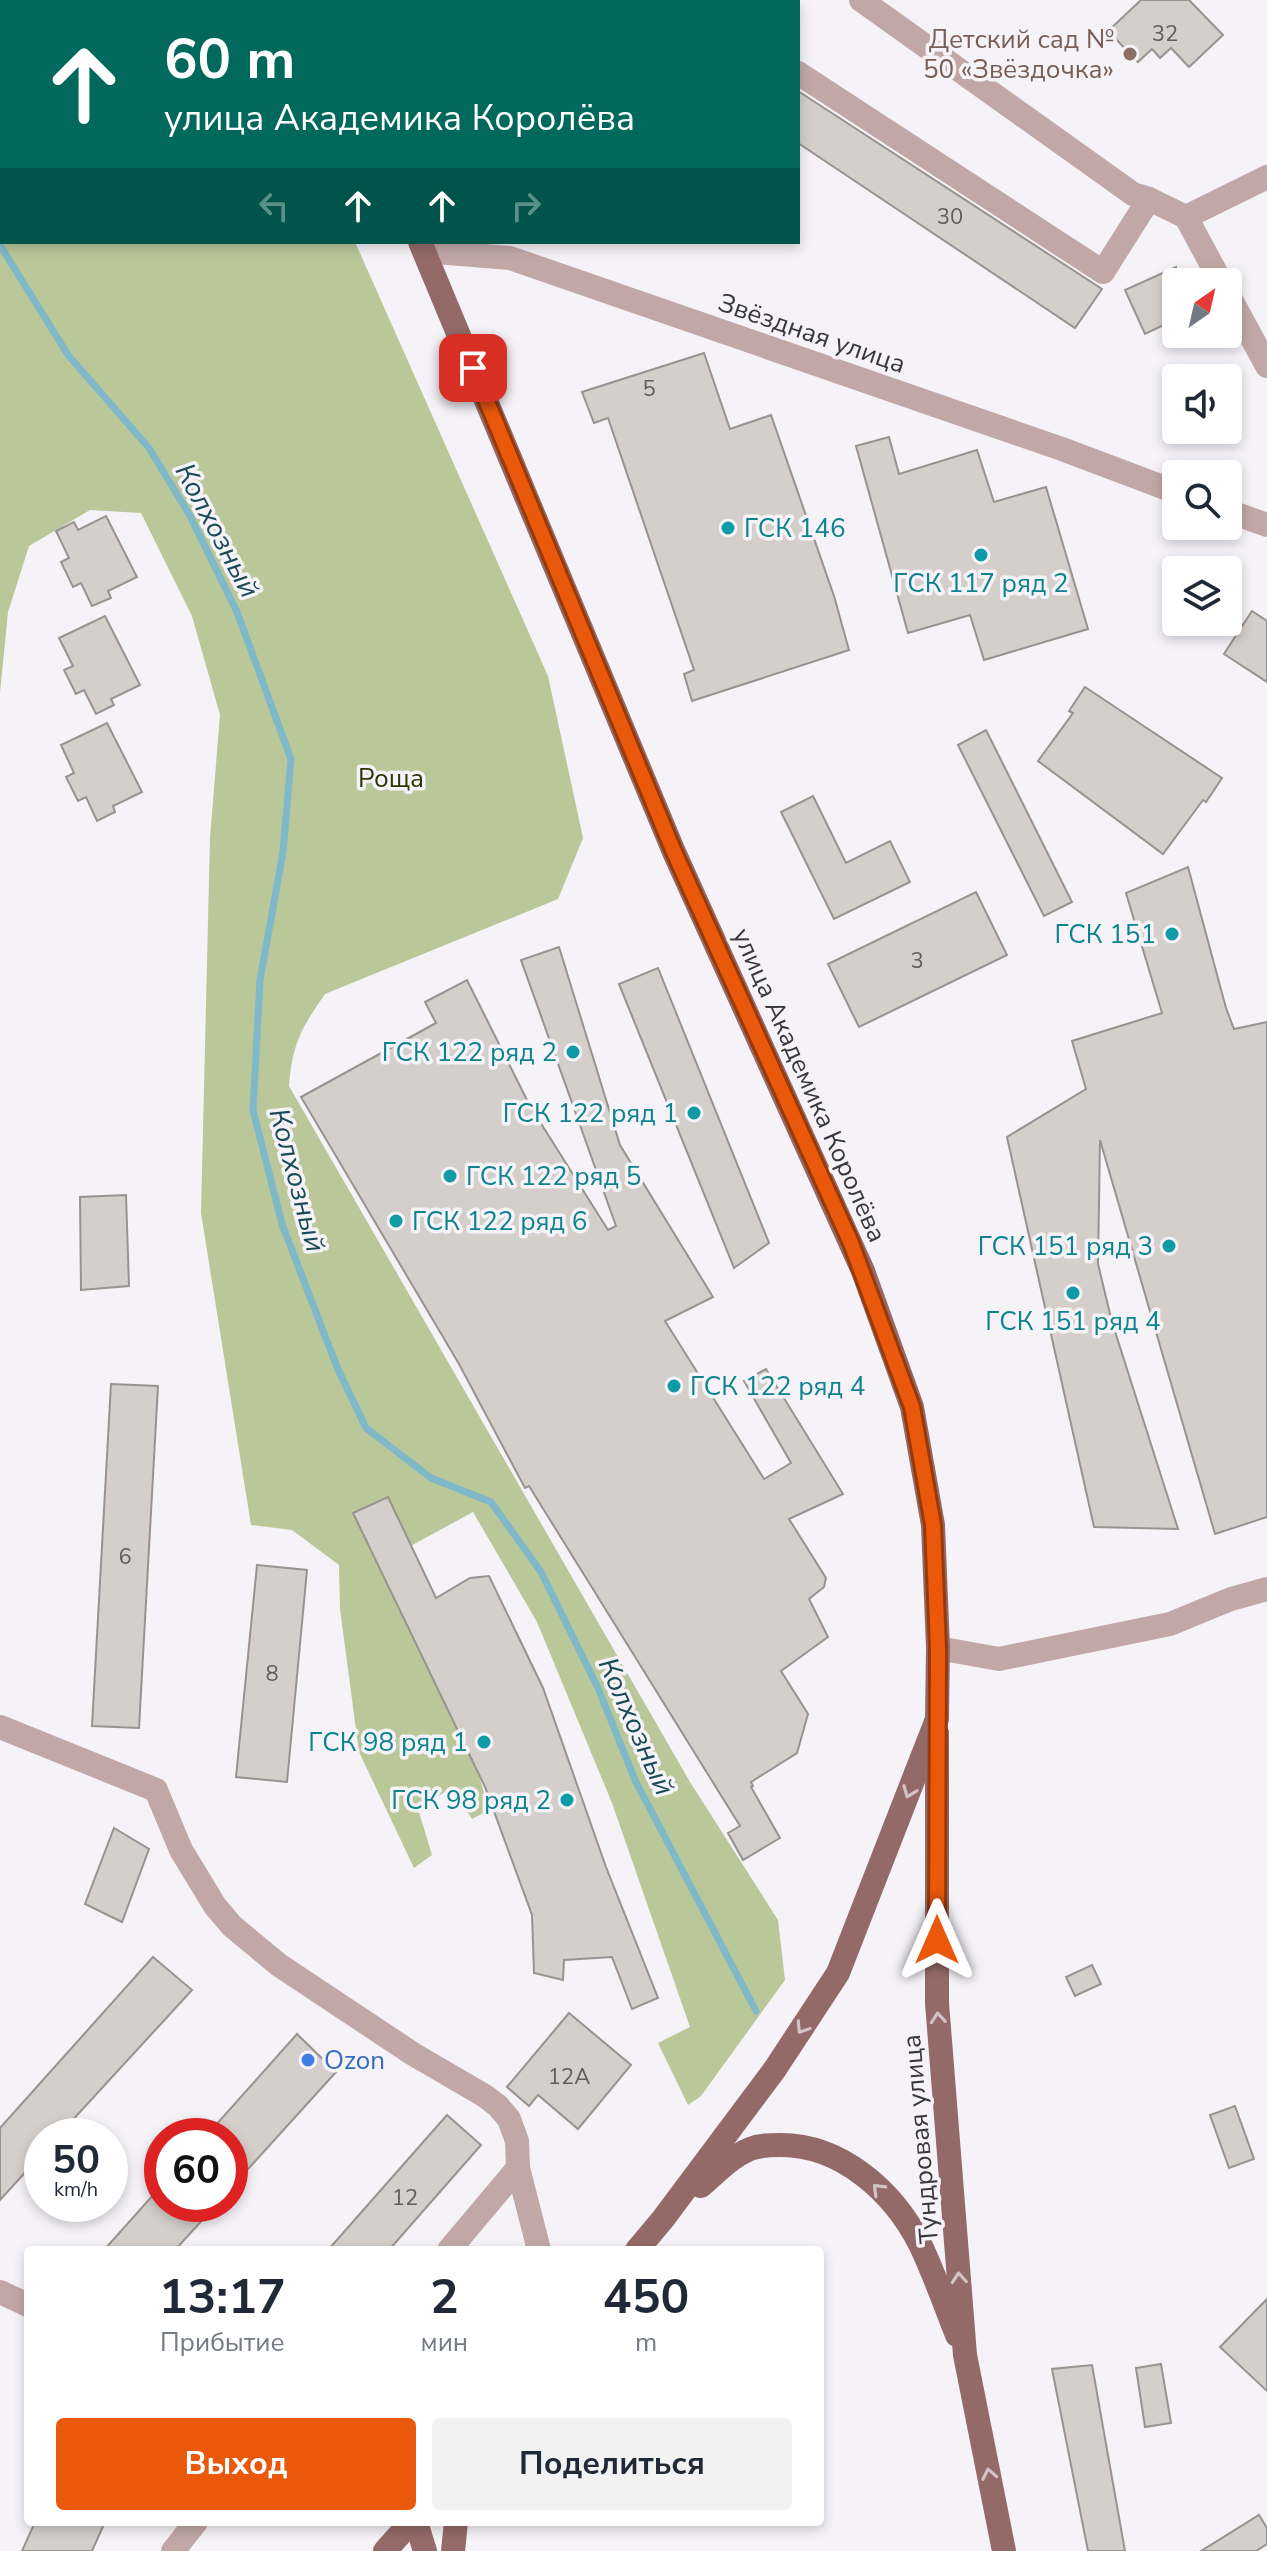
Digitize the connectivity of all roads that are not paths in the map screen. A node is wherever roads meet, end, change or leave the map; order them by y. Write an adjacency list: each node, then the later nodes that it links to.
1 (861, 0): 4 (street)
2 (800, 74): 4 (street)
3 (1267, 177): 5 (street)
4 (1149, 199): 5 (street)
5 (1186, 217): 7 (street)
6 (422, 246): 10 (street, Звёздная улица); 14 (main road, улица Академика Королёва)
7 (1213, 268)
8 (1242, 320): 9 (street)
9 (1267, 366)
10 (1162, 487)
11 (1242, 516): 12 (street)
12 (1267, 525)
13 (1267, 1589): 14 (street)
14 (938, 1648): 15 (main road, улица Академика Королёва)
15 (937, 1719): 18 (main road, улица Академика Королёва, one-way to 18); 24 (main road, Тундровая улица, one-way to 15)
16 (0, 1727): 17 (street)
17 (518, 2168): 19 (street); 20 (street)
18 (663, 2219): 21 (main road, улица Академика Королёва); 24 (main road, one-way to 18)
19 (452, 2246)
20 (538, 2246)
21 (640, 2246)
22 (0, 2292): 23 (street)
23 (24, 2303)
24 (965, 2355): 33 (main road, Тундровая улица, one-way to 24)
25 (193, 2526): 29 (street)
26 (409, 2526): 30 (main road)
27 (415, 2526): 31 (main road)
28 (456, 2526): 32 (main road)
29 (173, 2551)
30 (385, 2551)
31 (425, 2551)
32 (453, 2551)
33 (1004, 2551)

